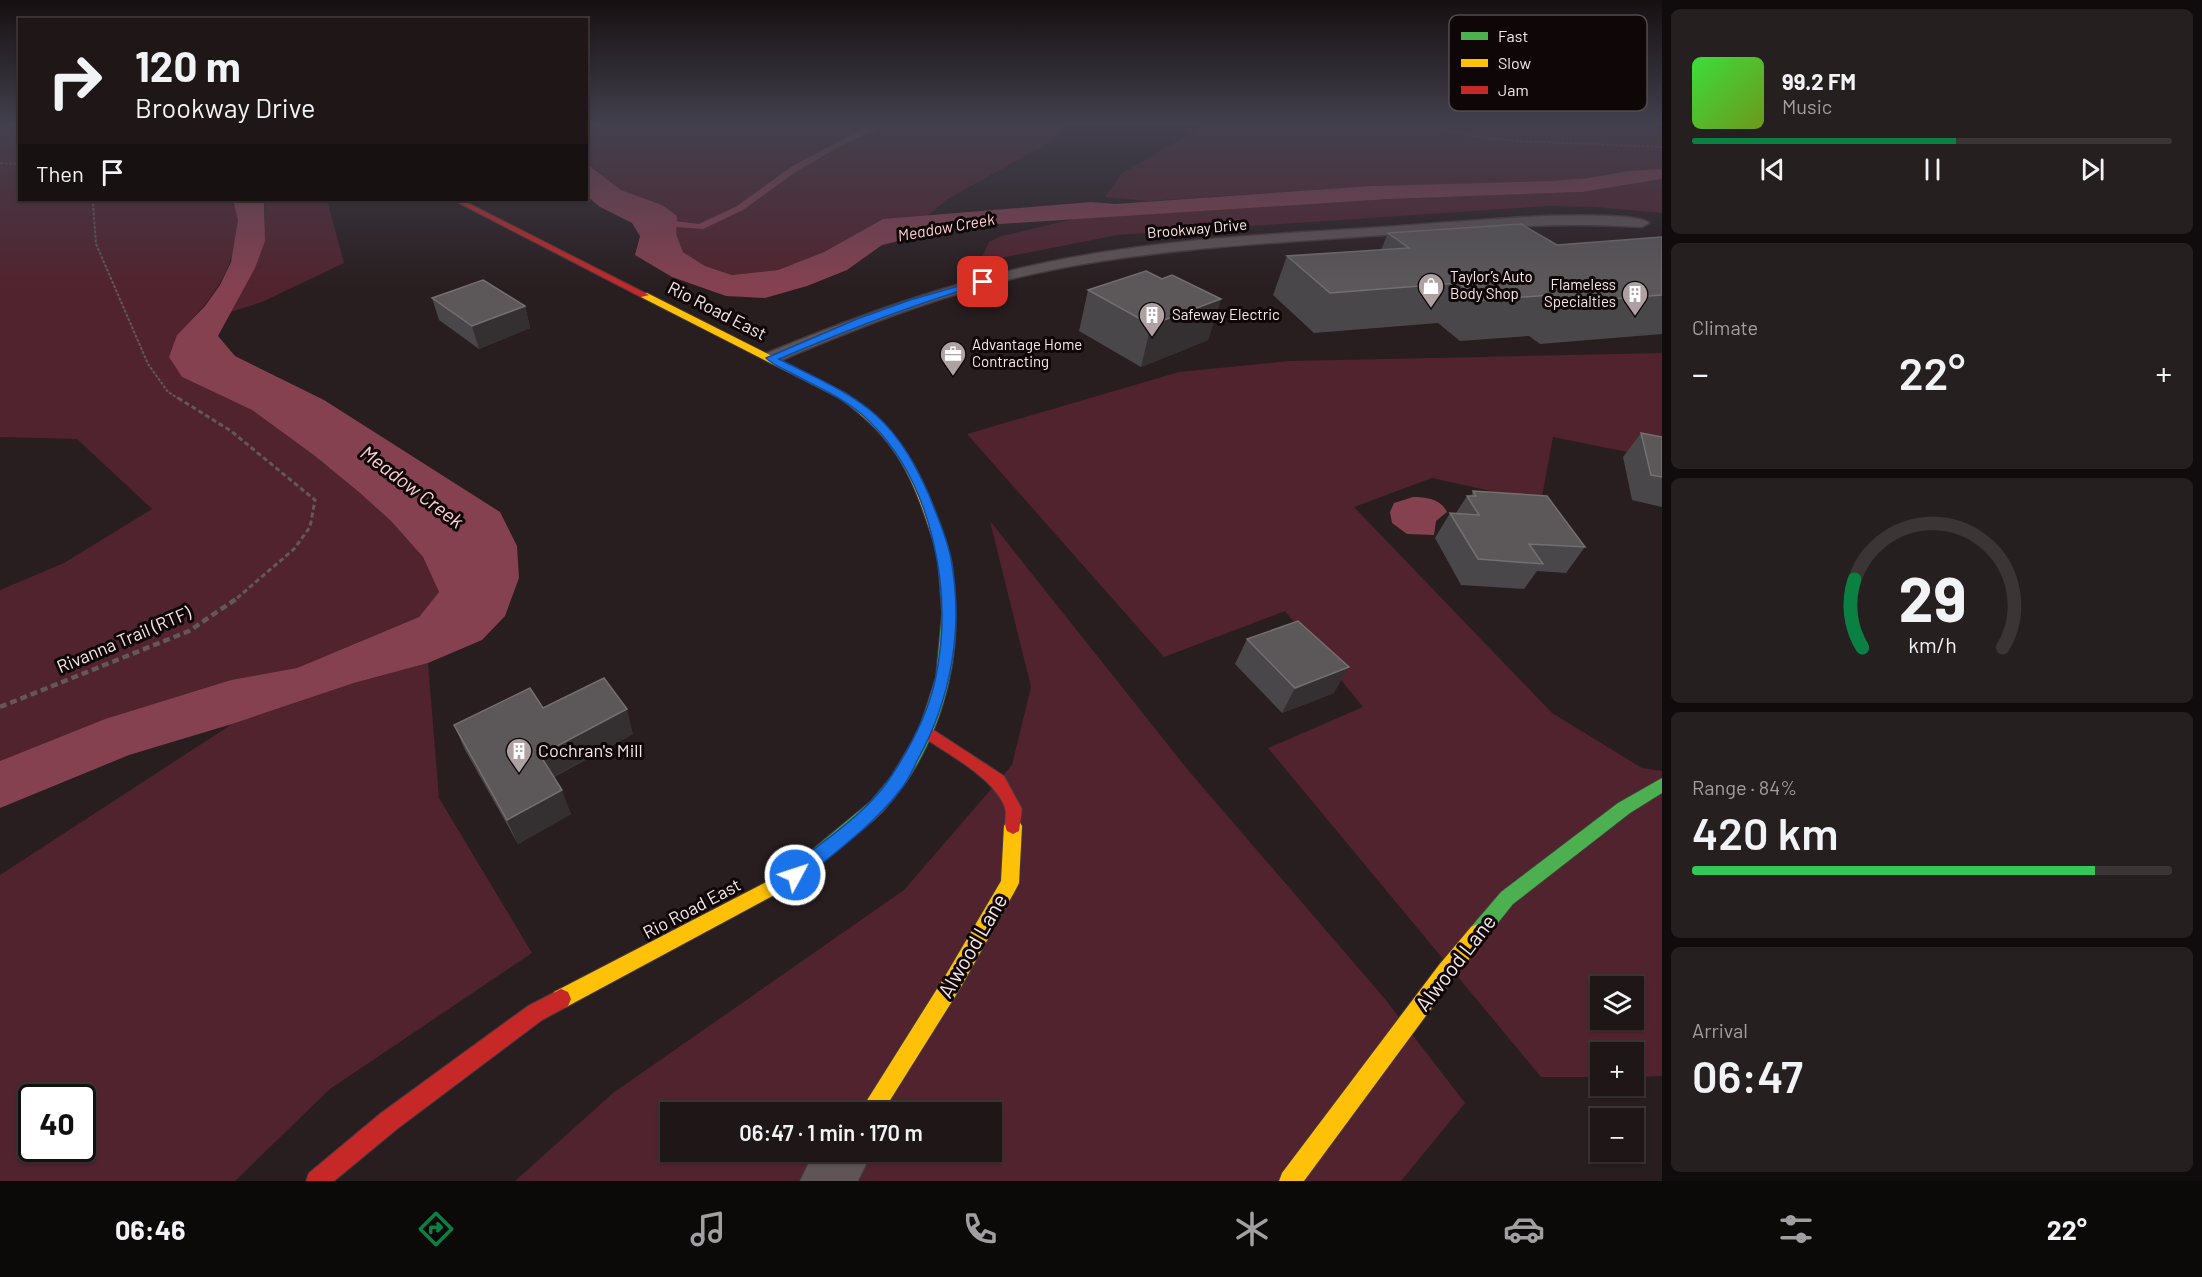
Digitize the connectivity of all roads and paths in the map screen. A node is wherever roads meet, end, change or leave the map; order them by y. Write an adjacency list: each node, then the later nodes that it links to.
1 (91, 201): 5 (path, Rivanna Trail (RTF))
2 (459, 201): 4 (street, Rio Road East)
3 (1642, 223): 4 (lane, Brookway Drive)
4 (771, 358): 6 (street, Rio Road East)
5 (0, 707)
6 (926, 731): 8 (street, Alwood Lane); 10 (street, Rio Road East)
7 (1662, 785): 12 (street, Alwood Lane)
8 (877, 1102)
9 (839, 1162): 11 (street)
10 (317, 1181)
11 (827, 1181)
12 (1290, 1181)

